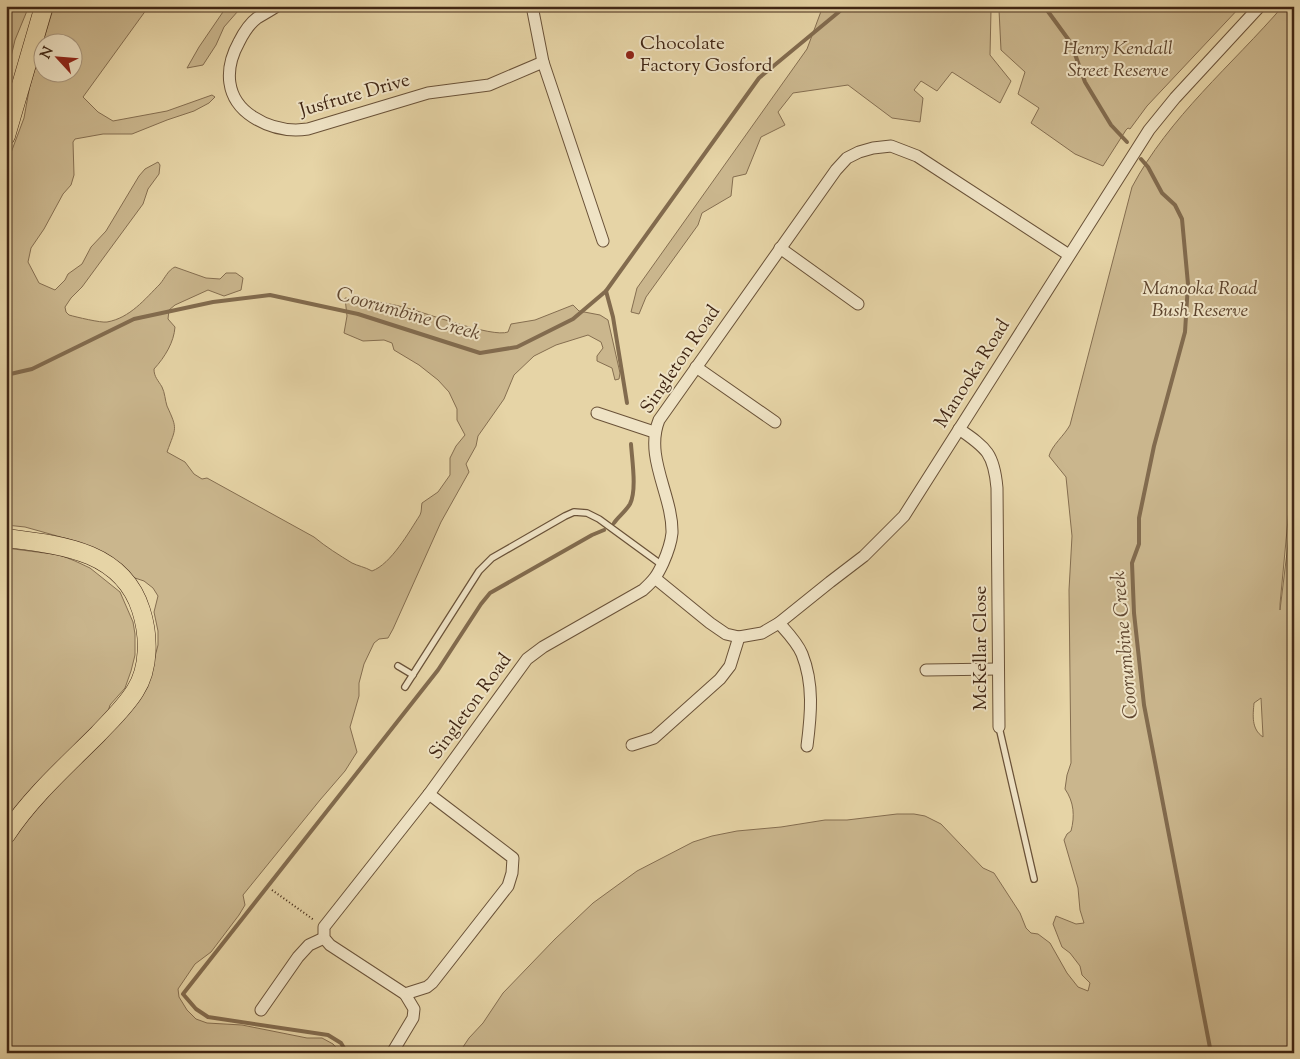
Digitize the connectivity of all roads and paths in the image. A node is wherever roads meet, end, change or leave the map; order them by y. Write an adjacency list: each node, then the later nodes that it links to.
1 (44, 6): 6 (highway)
2 (278, 6): 5 (street, Jusfrute Drive)
3 (532, 6): 5 (street)
4 (1260, 6): 9 (street, Manooka Road)
5 (544, 62): 7 (street)
6 (6, 136)
7 (603, 241)
8 (780, 248): 9 (street, Singleton Road); 10 (street); 11 (street, Singleton Road)
9 (1069, 255): 14 (street, Manooka Road)
10 (858, 304)
11 (696, 367): 13 (street); 15 (street, Singleton Road)
12 (598, 413): 15 (street)
13 (775, 422)
14 (959, 429): 19 (street, Manooka Road); 22 (street, McKellar Close)
15 (654, 432): 17 (street, Singleton Road)
16 (6, 538): 30 (highway)
17 (662, 565): 18 (street, Singleton Road); 24 (lane)
18 (656, 579): 20 (street); 29 (street, Singleton Road)
19 (780, 622): 20 (street, Manooka Road); 28 (street)
20 (739, 637): 27 (street)
21 (398, 666): 24 (lane)
22 (998, 669): 23 (street); 26 (street, McKellar Close)
23 (926, 670)
24 (413, 675): 25 (lane)
25 (405, 687)
26 (999, 727): 31 (lane, McKellar Close)
27 (632, 745)
28 (807, 746)
29 (430, 794): 33 (street, Singleton Road); 34 (street)
30 (6, 835)
31 (1034, 879)
32 (272, 890): 33 (path)
33 (324, 933): 34 (street); 35 (street, Singleton Road)
34 (405, 994): 36 (street)
35 (261, 1010)
36 (392, 1053)

